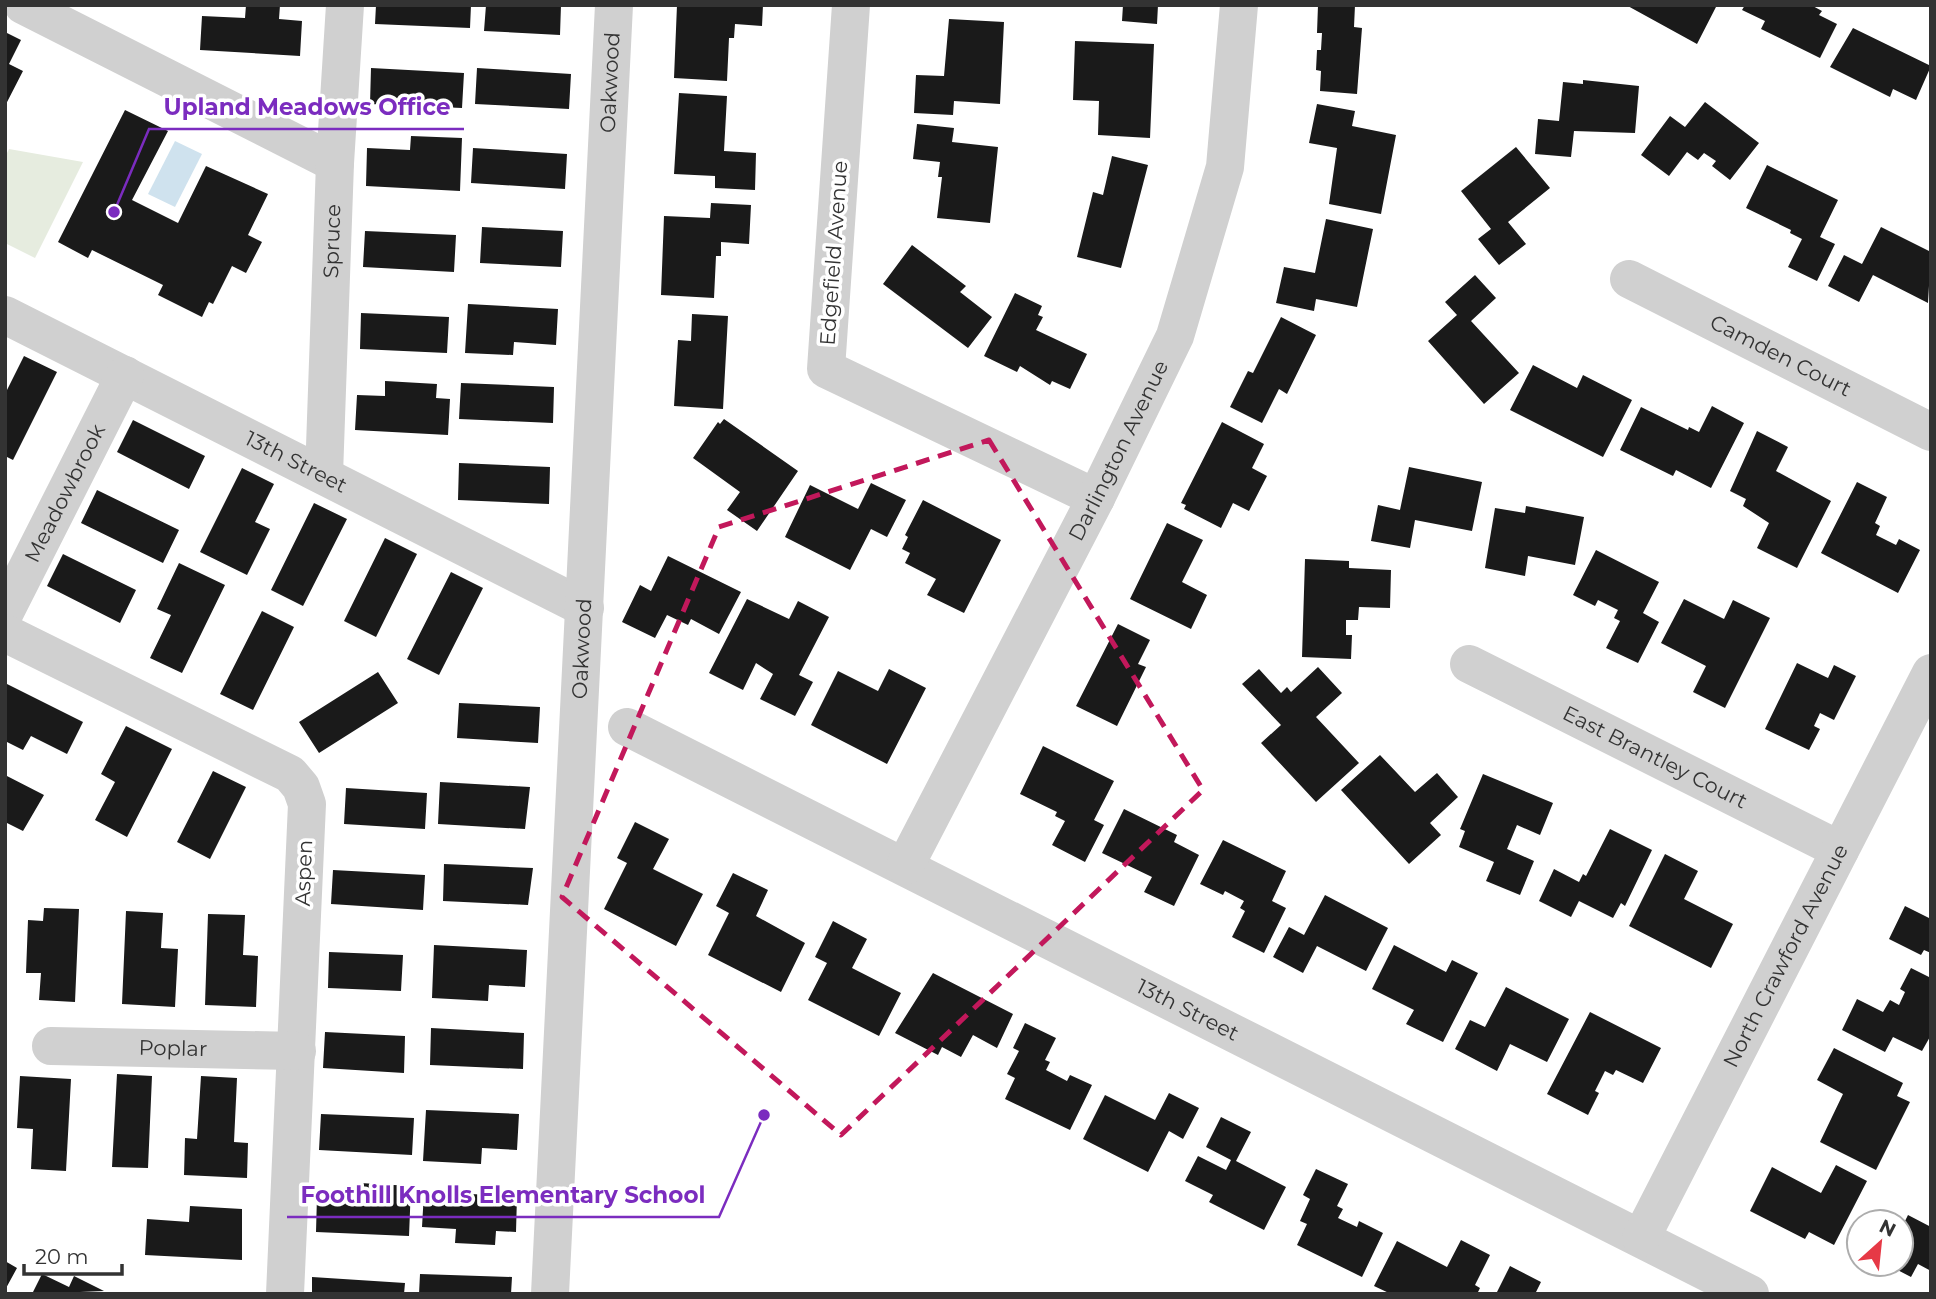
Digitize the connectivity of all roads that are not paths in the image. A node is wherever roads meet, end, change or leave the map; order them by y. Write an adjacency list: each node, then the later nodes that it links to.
1 (23, 5): 6 (street)
2 (345, 5): 6 (street, Spruce)
3 (614, 5): 13 (street, Oakwood)
4 (851, 5): 12 (street, Edgefield Avenue)
5 (1239, 5): 12 (street, Darlington Avenue)
6 (335, 163): 11 (street, Spruce)
7 (1629, 279): 10 (street, Camden Court)
8 (5, 315): 9 (street, 13th Street)
9 (125, 375): 11 (street, 13th Street); 14 (street, Meadowbrook)
10 (1931, 432)
11 (324, 475): 13 (street, 13th Street)
12 (1096, 498): 20 (street, Darlington Avenue)
13 (585, 608): 25 (street, Oakwood)
14 (5, 612)
15 (5, 633): 22 (street, Aspen)
16 (1469, 664): 19 (street, East Brantley Court)
17 (1931, 673): 19 (street, North Crawford Avenue)
18 (627, 727): 20 (street, 13th Street)
19 (1840, 850): 23 (street, North Crawford Avenue)
20 (905, 866): 23 (street, 13th Street)
21 (51, 1046): 22 (street, Poplar)
22 (297, 1051): 24 (street, Aspen)
23 (1641, 1238): 26 (street, 13th Street)
24 (285, 1294)
25 (550, 1294)
26 (1750, 1294)

